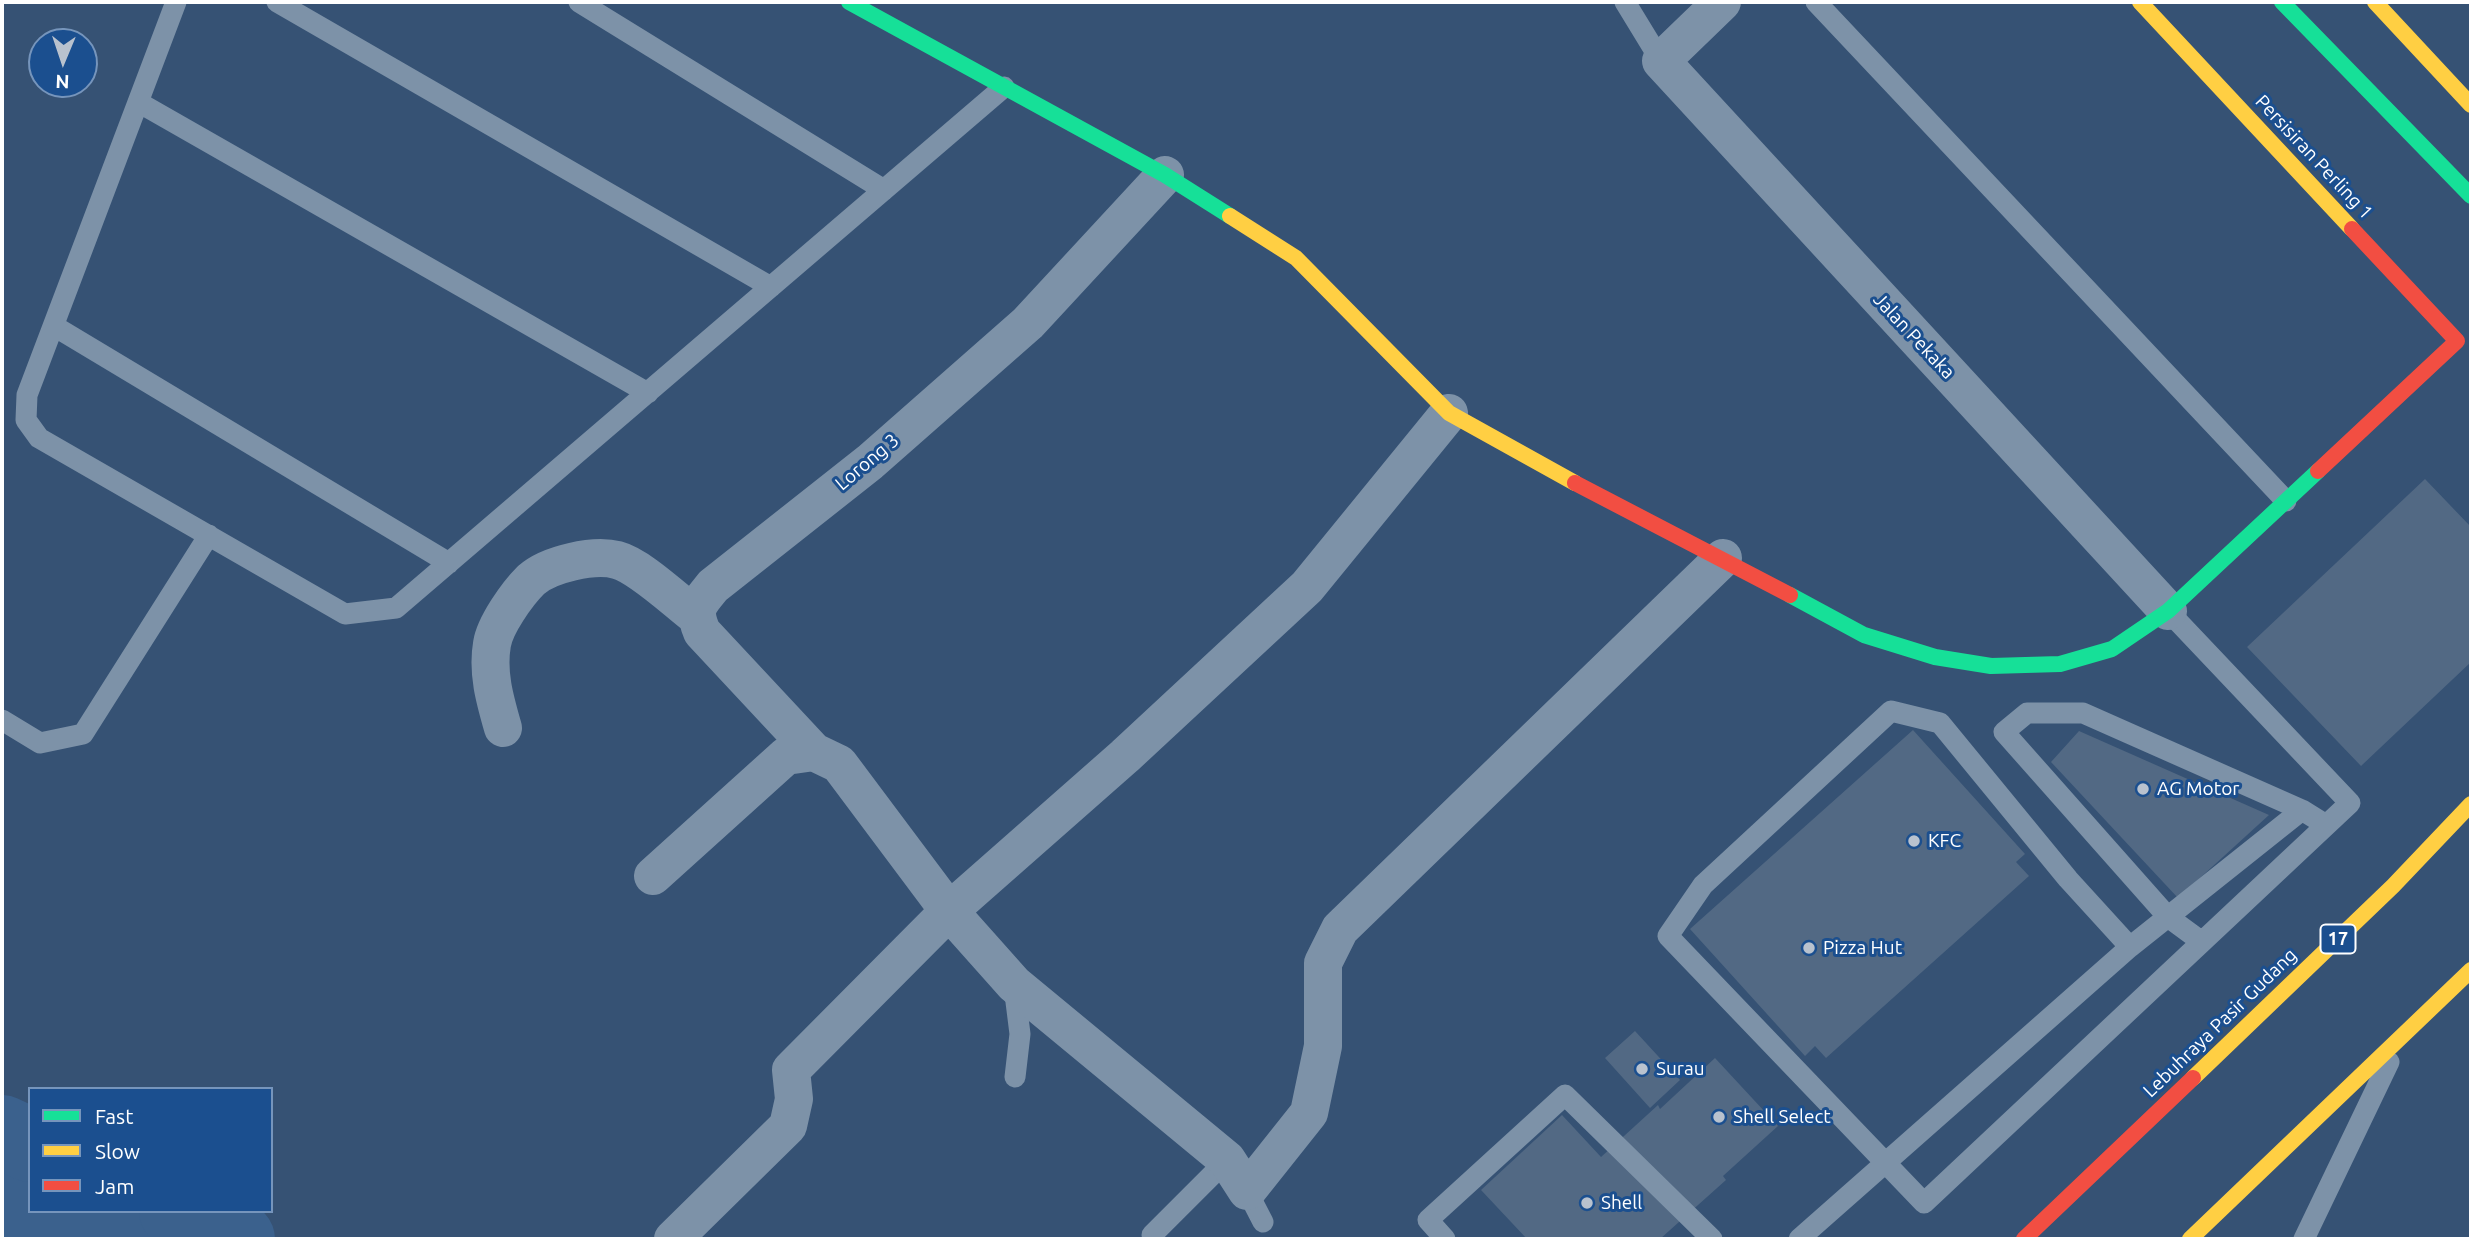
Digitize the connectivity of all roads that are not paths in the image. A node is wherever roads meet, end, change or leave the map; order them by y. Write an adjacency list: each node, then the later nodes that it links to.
1 (176, 2): 13 (lane)
2 (276, 2): 18 (lane)
3 (579, 2): 16 (lane)
4 (849, 2): 12 (main road)
5 (1625, 2): 11 (lane)
6 (1722, 2): 11 (street)
7 (1816, 2): 22 (lane)
8 (2140, 2): 22 (main road, Persisiran Perling 1)
9 (2282, 2): 17 (main road)
10 (2375, 2): 14 (main road)
11 (1661, 61): 26 (street, Jalan Pekaka)
12 (1004, 87): 15 (main road); 16 (lane)
13 (138, 102): 19 (lane); 20 (lane)
14 (2471, 105)
15 (1165, 175): 21 (main road); 27 (street, Lorong 3)
16 (884, 190): 18 (lane)
17 (2471, 196)
18 (771, 287): 20 (lane)
19 (54, 326): 23 (lane); 25 (lane)
20 (648, 393): 25 (lane)
21 (1449, 413): 24 (main road); 35 (street)
22 (2286, 501): 26 (main road)
23 (209, 535): 25 (lane); 28 (lane)
24 (1723, 558): 26 (main road); 44 (street)
25 (449, 563)
26 (2168, 611): 33 (lane)
27 (696, 616): 29 (street); 30 (street)
28 (2, 720)
29 (503, 728)
30 (814, 752): 34 (street); 35 (street)
31 (2471, 804): 50 (main road, Lebuhraya Pasir Gudang / 17)
32 (2302, 810): 33 (lane); 36 (lane); 36 (lane)
33 (2326, 825): 37 (lane)
34 (653, 876)
35 (949, 911): 40 (street); 46 (street)
36 (2168, 917): 37 (lane); 38 (lane)
37 (2202, 942): 43 (lane)
38 (2130, 947): 43 (lane); 43 (lane)
39 (2471, 970): 41 (main road)
40 (1014, 984): 42 (lane); 44 (street)
41 (2400, 1038): 51 (main road); 52 (lane)
42 (1014, 1077)
43 (1885, 1162): 49 (lane)
44 (1245, 1191): 45 (lane)
45 (1152, 1235)
46 (673, 1239)
47 (1445, 1239): 48 (lane)
48 (1712, 1239)
49 (1799, 1239)
50 (2024, 1239)
51 (2190, 1239)
52 (2304, 1239)

